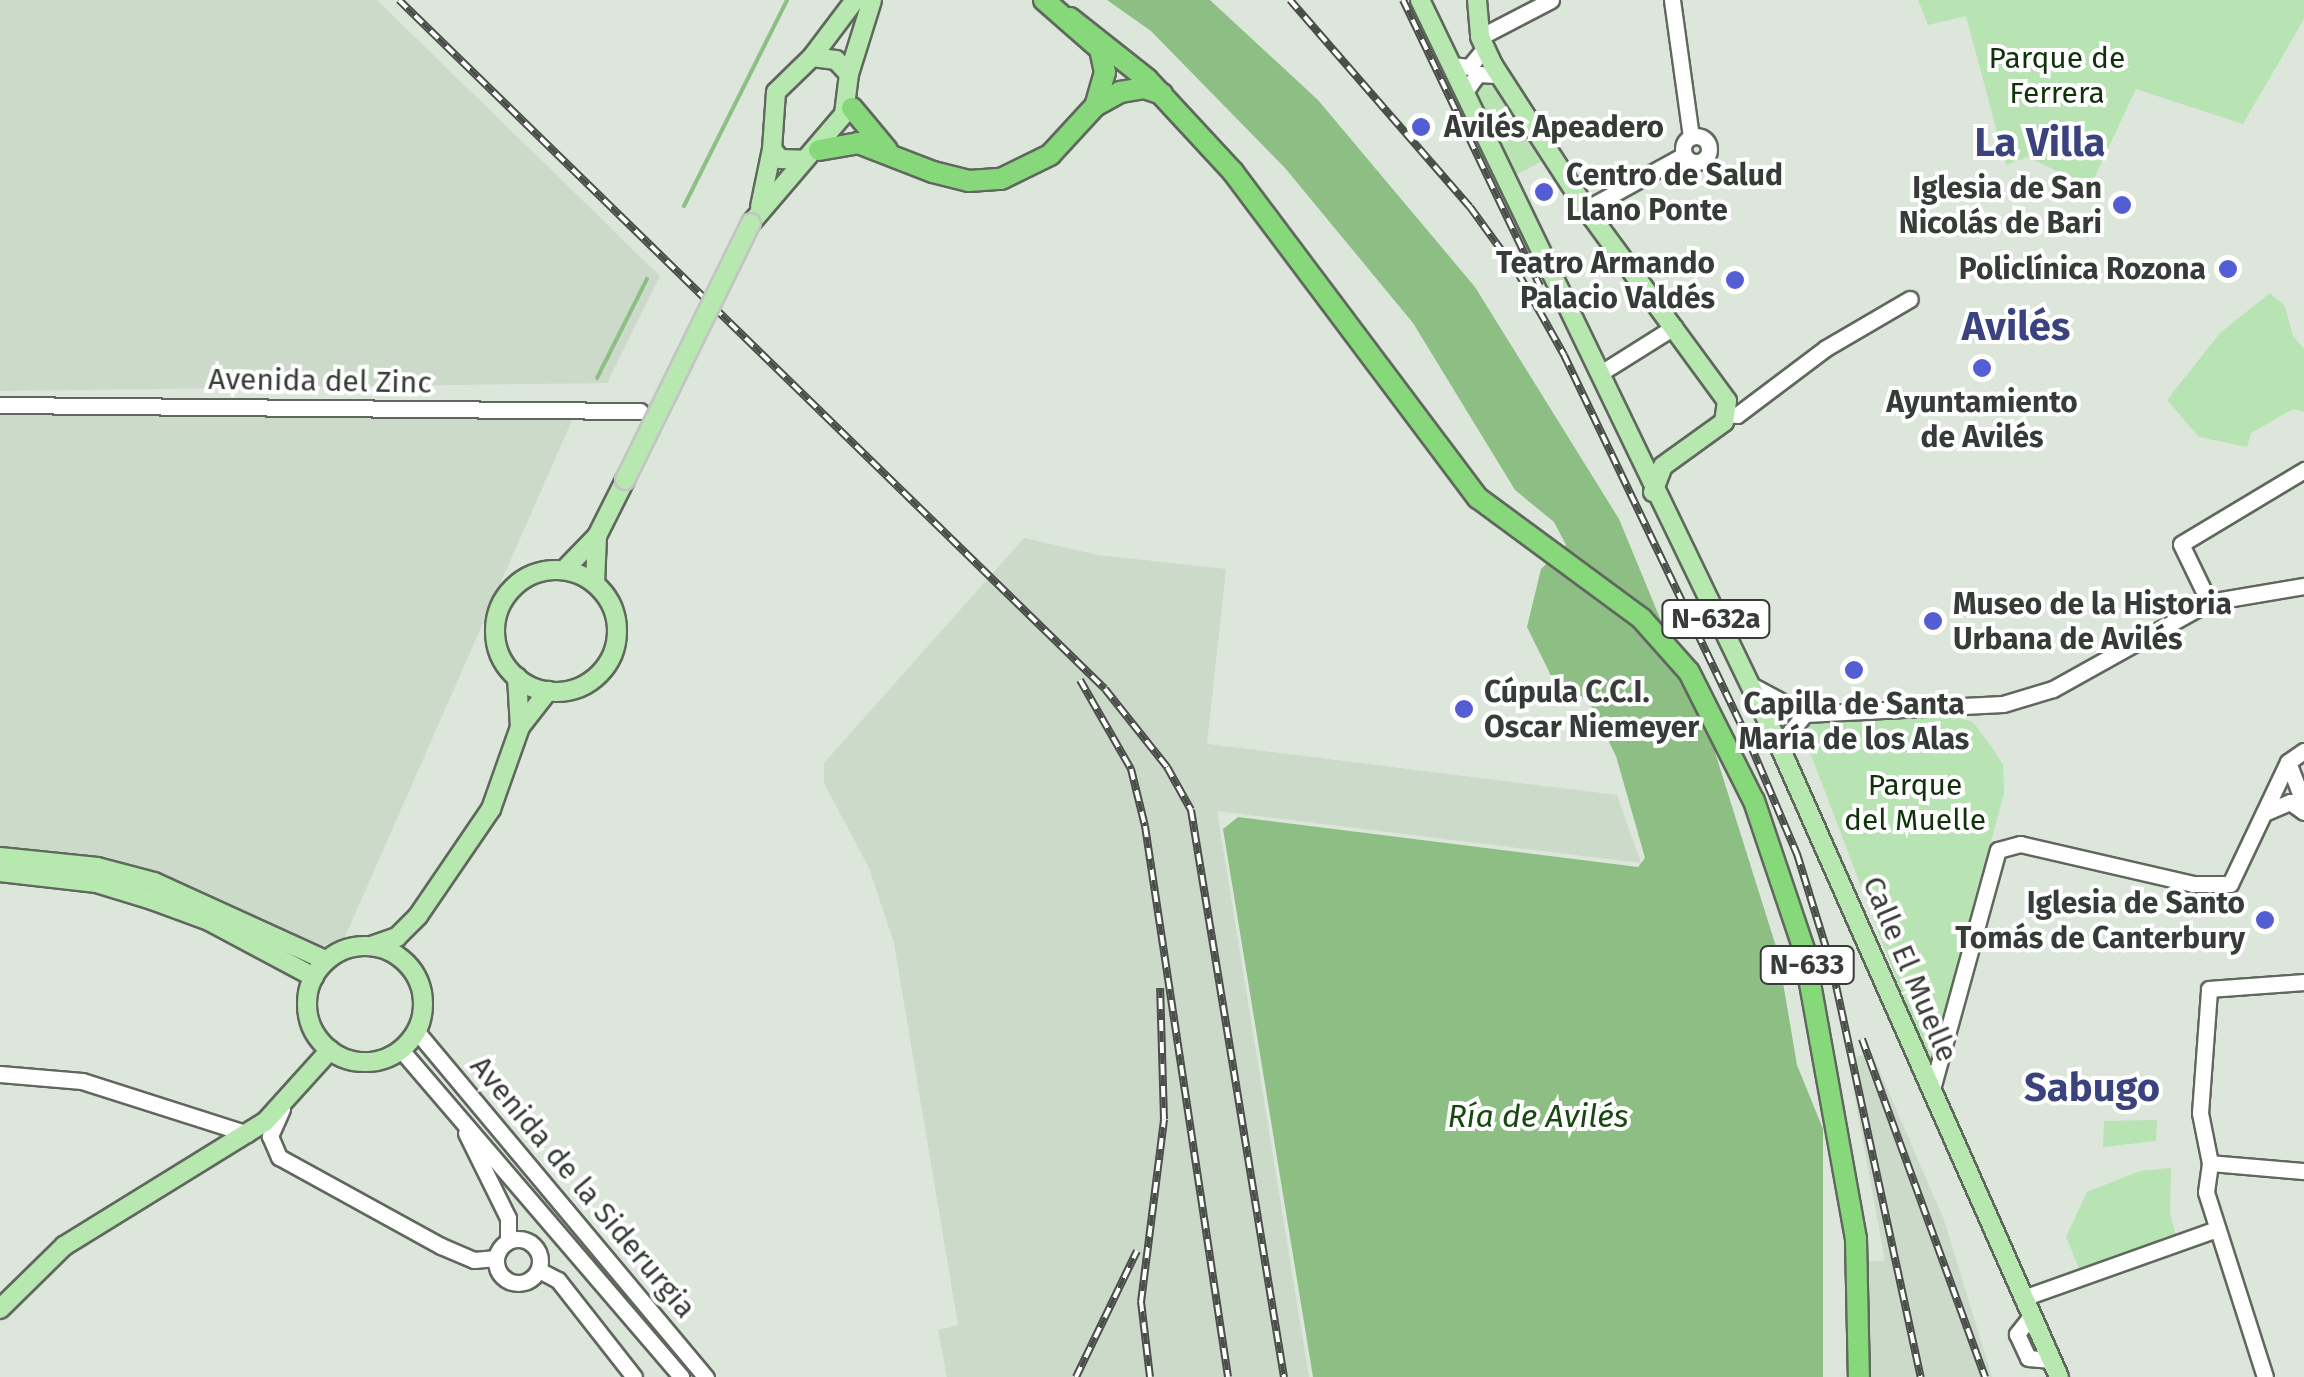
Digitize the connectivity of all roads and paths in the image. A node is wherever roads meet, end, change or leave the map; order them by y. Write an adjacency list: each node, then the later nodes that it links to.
1 (855, 0): 10 (main road)
2 (872, 0): 13 (main road)
3 (1044, 0): 8 (highway)
4 (1420, 0): 12 (main road)
5 (1477, 0): 9 (main road)
6 (1552, 0): 9 (street)
7 (1672, 0): 22 (street)
8 (1065, 6): 11 (highway); 15 (highway); 21 (highway)
9 (1482, 43): 12 (street); 14 (main road)
10 (812, 57): 13 (main road); 23 (main road)
11 (1130, 64): 15 (highway); 16 (highway); 18 (highway); 21 (highway)
12 (1451, 65): 17 (main road)
13 (849, 74): 26 (main road)
14 (1500, 75): 17 (street); 27 (main road)
15 (1104, 76): 19 (highway)
16 (1120, 92): 18 (highway); 19 (highway)
17 (1464, 93): 32 (main road)
18 (1162, 94): 29 (highway)
19 (1095, 106): 24 (highway)
20 (852, 108): 24 (highway)
21 (1204, 122): 29 (highway)
22 (1691, 137): 25 (street); 25 (street)
23 (772, 149): 26 (main road); 28 (main road)
24 (888, 152): 26 (highway)
25 (1684, 154): 27 (street)
26 (812, 155): 28 (main road)
27 (1586, 210): 31 (main road)
28 (755, 217): 40 (main road, bridge)
29 (1310, 270): 84 (highway, N-633)
30 (1910, 298): 35 (street)
31 (1674, 327): 32 (street); 35 (main road)
32 (1599, 374): 36 (main road)
33 (0, 405): 34 (street, Avenida del Zinc)
34 (640, 411)
35 (1728, 414): 37 (main road)
36 (1626, 430): 37 (main road); 39 (main road, Calle El Muelle)
37 (1674, 458): 39 (main road)
38 (2304, 470): 44 (street)
39 (1653, 493): 46 (main road, Calle El Muelle / N-632a)
40 (597, 536): 41 (main road); 42 (main road)
41 (564, 570): 42 (main road); 45 (main road)
42 (595, 584): 47 (main road)
43 (2304, 586): 44 (street)
44 (2210, 602): 48 (street)
45 (517, 677): 47 (main road); 49 (main road)
46 (1746, 680): 48 (street); 50 (main road, Calle El Muelle / N-632a)
47 (548, 691): 49 (main road)
48 (1805, 714): 50 (street)
49 (520, 726): 58 (main road)
50 (1779, 745): 69 (main road, Calle El Muelle / N-632a)
51 (2304, 751): 52 (street)
52 (2288, 762): 53 (street); 55 (street)
53 (2304, 804)
54 (2304, 812): 55 (street)
55 (2264, 813): 69 (street)
56 (0, 857): 60 (main road)
57 (0, 872): 62 (main road)
58 (418, 916): 59 (main road); 61 (main road)
59 (370, 946): 60 (main road); 61 (main road)
60 (325, 960): 62 (main road)
61 (409, 966): 64 (main road)
62 (314, 977): 65 (main road)
63 (2304, 982): 72 (street)
64 (418, 1032): 66 (main road); 83 (street, Avenida de la Siderurgia)
65 (330, 1050): 66 (main road); 68 (main road)
66 (402, 1051): 70 (street, Avenida de la Siderurgia)
67 (0, 1074): 71 (street)
68 (293, 1090): 71 (main road); 76 (street)
69 (1932, 1090): 78 (main road, N-632a)
70 (461, 1120): 75 (street); 82 (street, Avenida de la Siderurgia)
71 (248, 1134): 79 (main road)
72 (2210, 1163): 73 (street); 74 (street)
73 (2304, 1171)
74 (2217, 1229): 78 (street); 85 (street)
75 (508, 1241): 76 (street); 77 (street)
76 (496, 1258): 77 (street)
77 (539, 1270): 81 (street)
78 (2023, 1298): 80 (main road, N-632a)
79 (0, 1308)
80 (2055, 1369)
81 (634, 1377)
82 (681, 1377)
83 (706, 1377)
84 (1858, 1377)
85 (2265, 1377)

